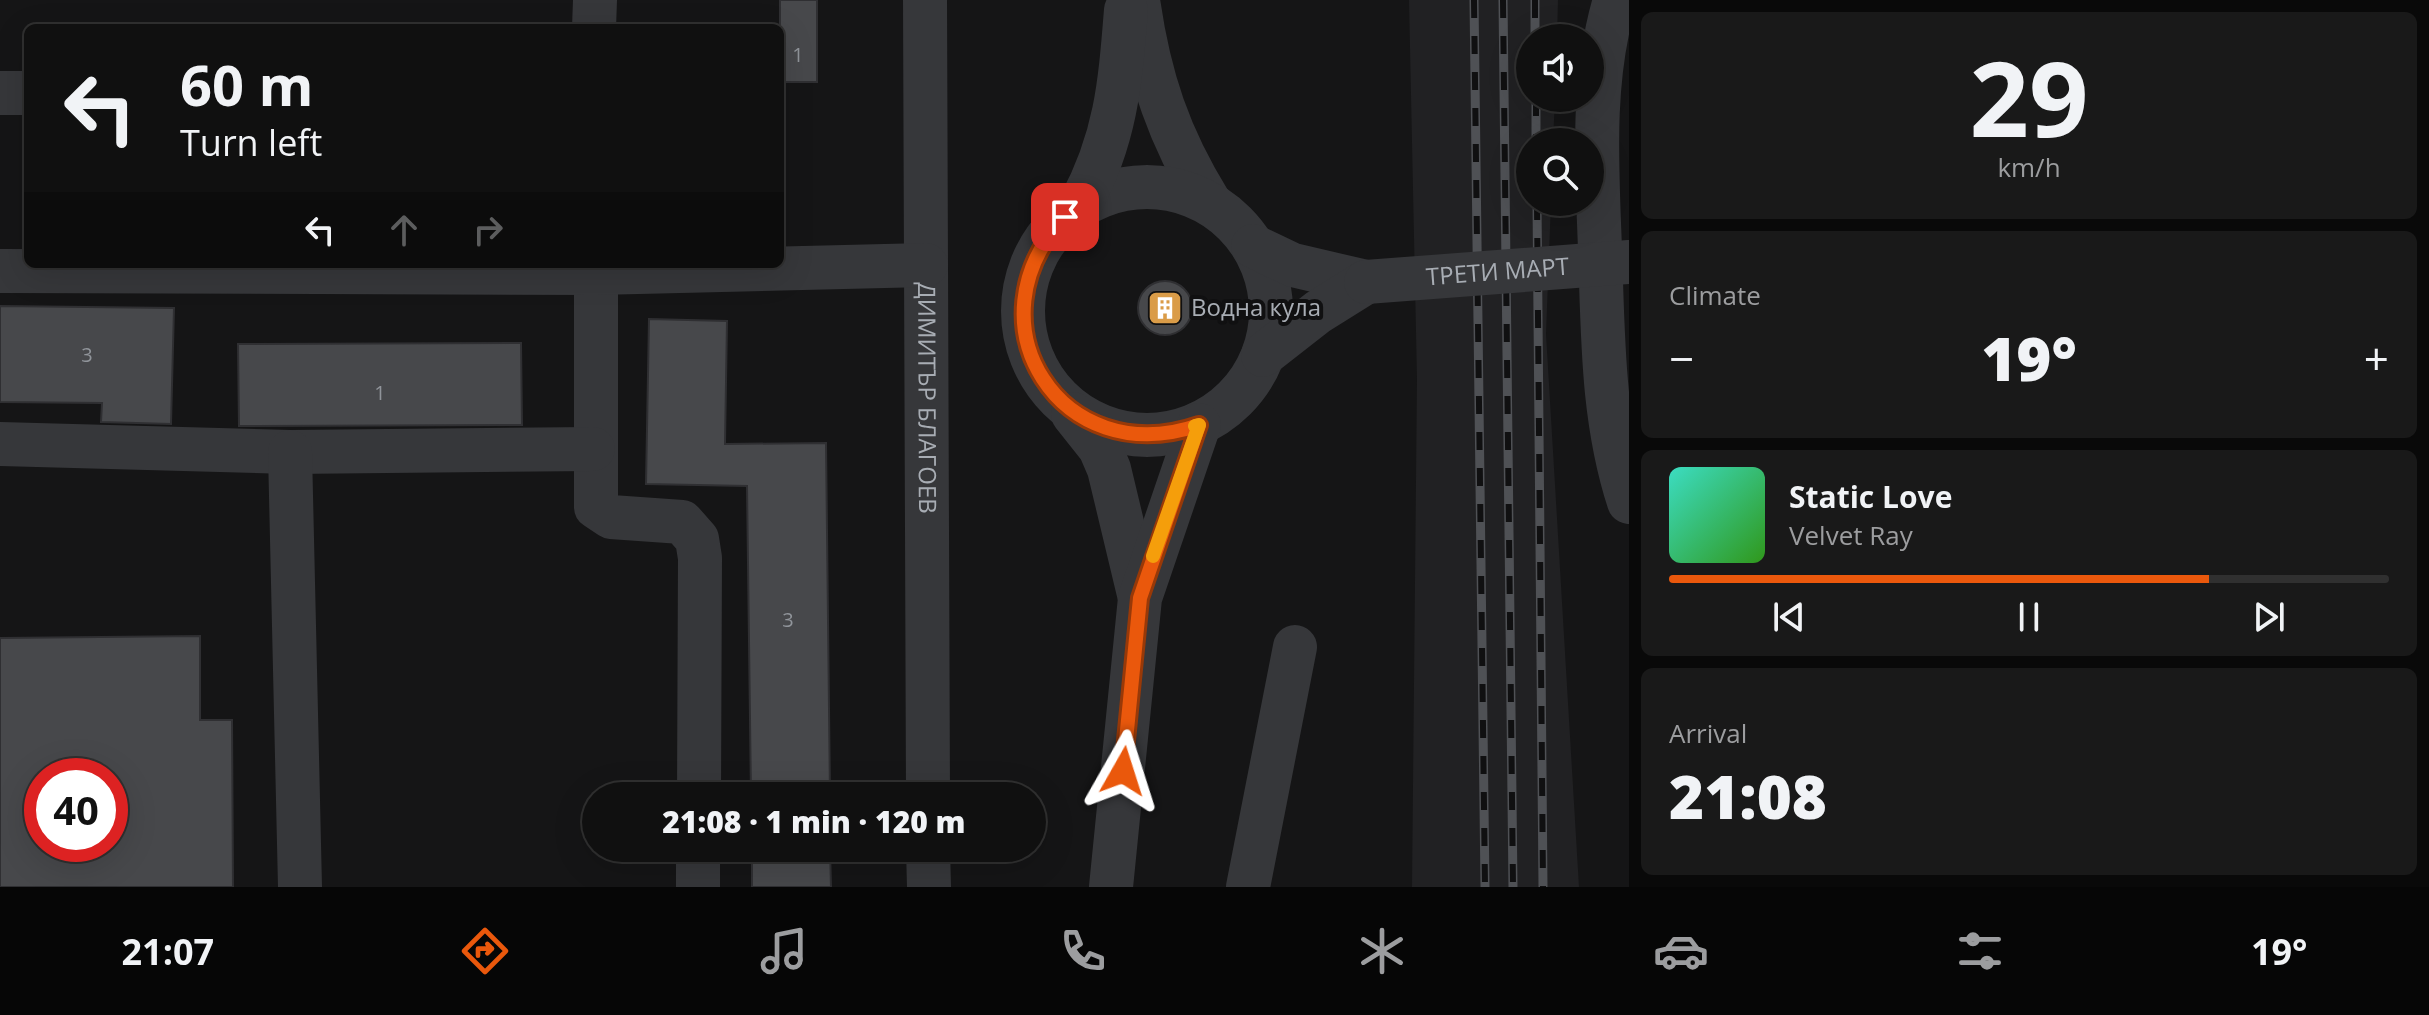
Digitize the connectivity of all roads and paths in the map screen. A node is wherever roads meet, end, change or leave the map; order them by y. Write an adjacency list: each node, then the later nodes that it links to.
1 (595, 0): 6 (street)
2 (925, 0): 13 (street, ДИМИТЪР БЛАГОЕВ)
3 (1126, 0): 10 (street)
4 (1138, 0): 9 (street)
5 (1615, 0): 25 (street)
6 (594, 24)
7 (0, 93): 8 (street)
8 (24, 93)
9 (1210, 203): 10 (street); 11 (street)
10 (1072, 211): 20 (street)
11 (1253, 246): 18 (street, ТРЕТИ МАРТ); 19 (street)
12 (1629, 262): 18 (street, ТРЕТИ МАРТ, bridge)
13 (926, 265): 14 (street); 29 (street, ДИМИТЪР БЛАГОЕВ)
14 (784, 267)
15 (678, 268): 16 (street)
16 (596, 269): 17 (street); 23 (street)
17 (0, 271)
18 (1366, 282): 19 (street, ТРЕТИ МАРТ)
19 (1263, 355): 21 (street)
20 (1062, 402): 21 (street); 26 (street)
21 (1199, 425): 26 (street)
22 (0, 444): 24 (street)
23 (593, 449): 24 (street); 28 (street)
24 (290, 452): 32 (street)
25 (1629, 502)
26 (1140, 598): 35 (street)
27 (1295, 647): 36 (street)
28 (699, 782)
29 (928, 782)
30 (698, 862): 33 (street)
31 (928, 862): 34 (street)
32 (300, 887)
33 (698, 887)
34 (929, 887)
35 (1111, 887)
36 (1248, 887)

